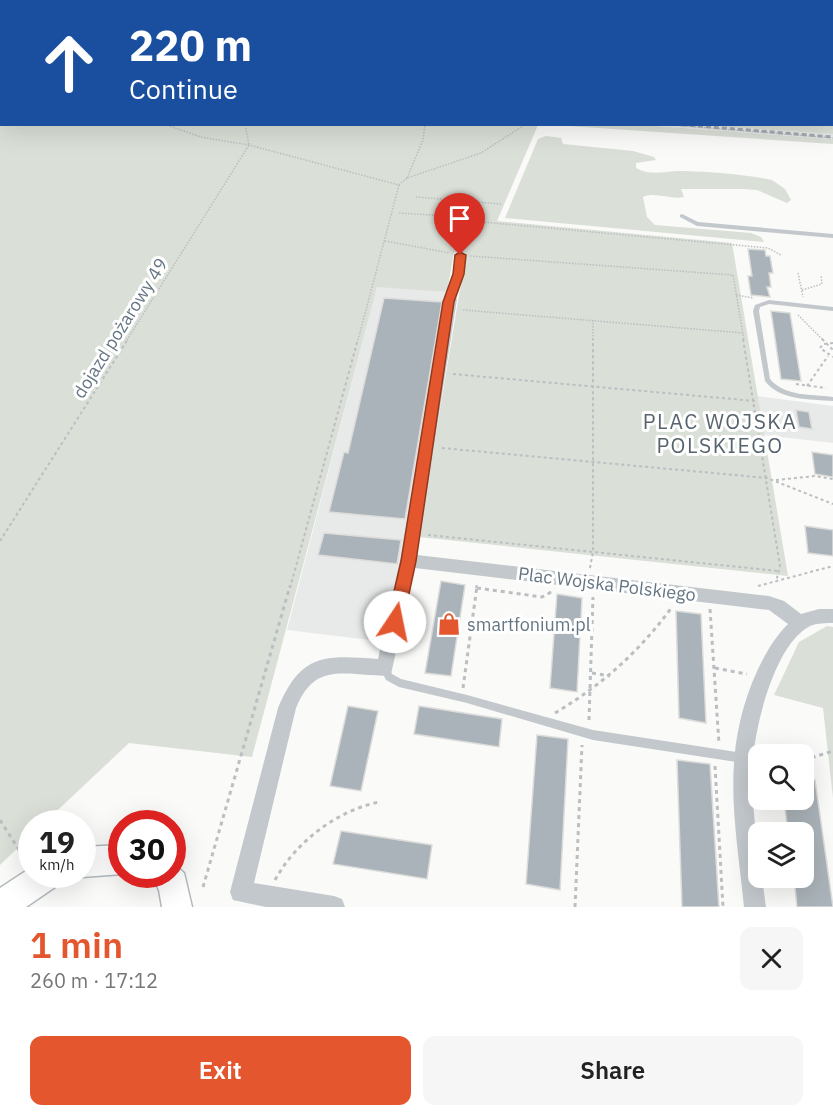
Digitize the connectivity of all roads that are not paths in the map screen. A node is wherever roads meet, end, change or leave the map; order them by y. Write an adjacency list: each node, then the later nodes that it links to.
1 (682, 216): 2 (lane)
2 (833, 236)
3 (464, 255): 4 (lane)
4 (455, 304): 7 (street)
5 (833, 309): 6 (lane)
6 (833, 399)
7 (408, 561): 9 (street, Plac Wojska Polskiego); 10 (street)
8 (833, 616): 9 (street)
9 (800, 623): 11 (street)
10 (385, 668): 11 (lane); 16 (street)
11 (736, 752): 17 (street)
12 (22, 888): 14 (main road)
13 (173, 888): 15 (main road)
14 (0, 907)
15 (177, 907)
16 (334, 907)
17 (754, 907)

